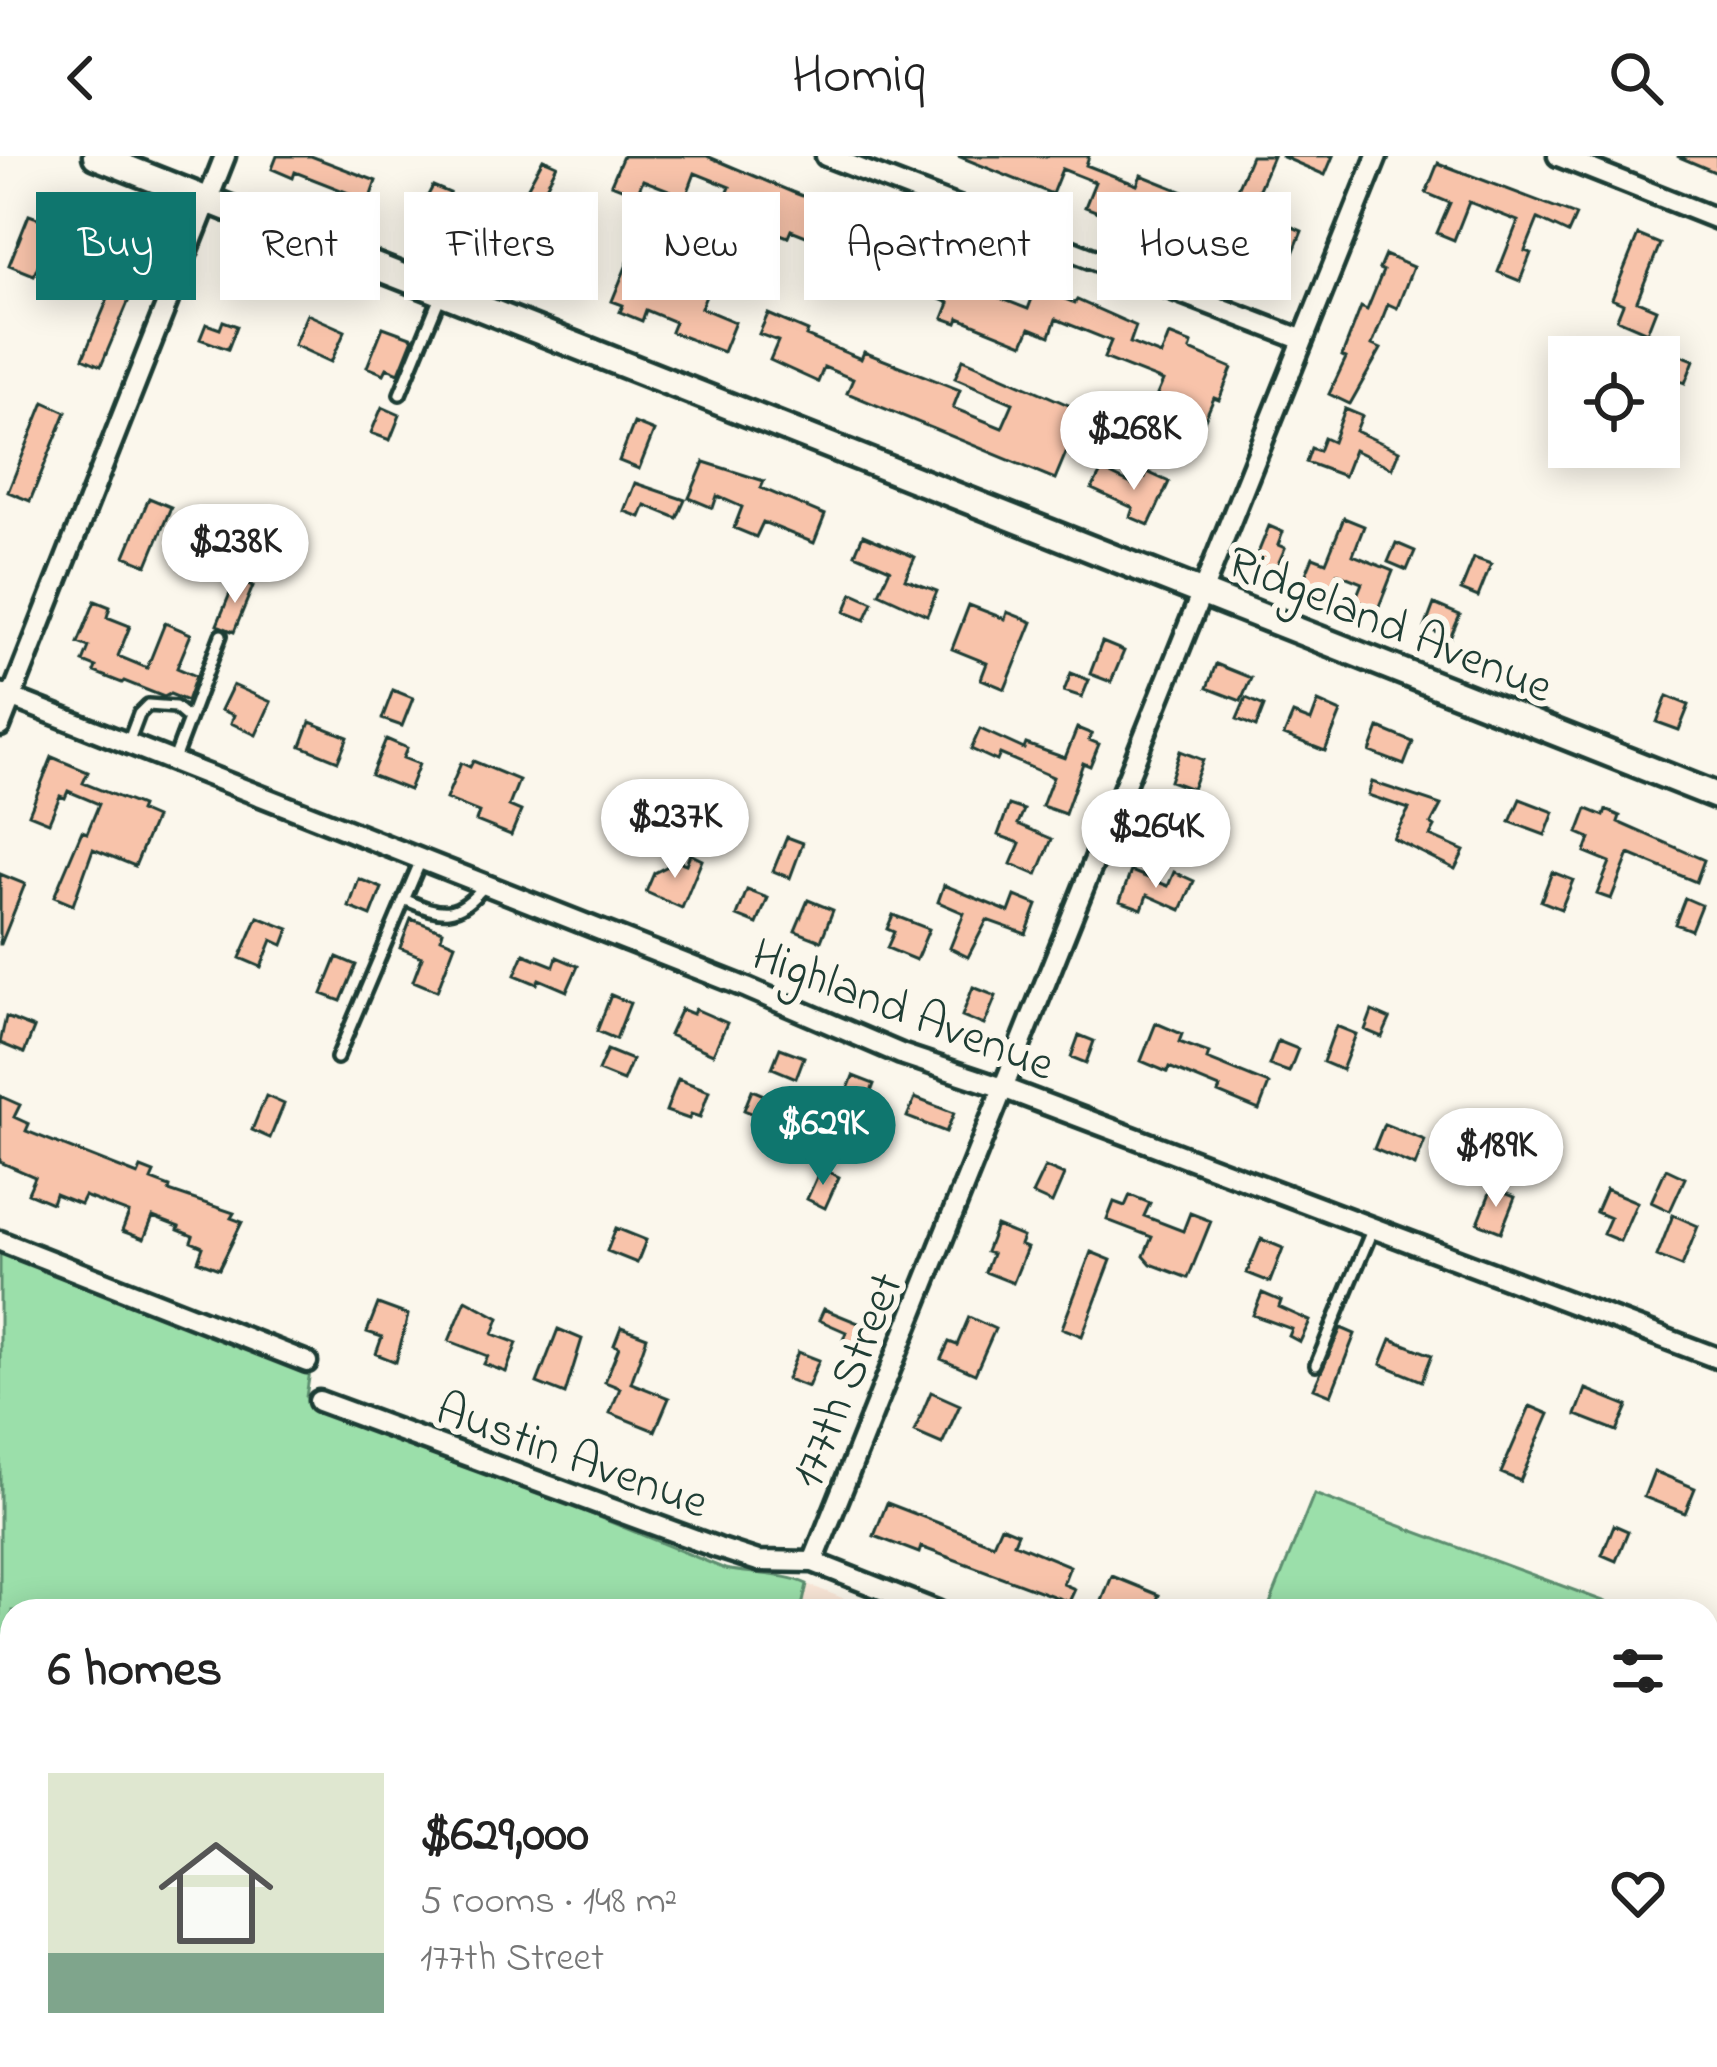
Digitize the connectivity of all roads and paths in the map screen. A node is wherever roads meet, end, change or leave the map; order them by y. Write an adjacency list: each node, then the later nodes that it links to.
1 (96, 156): 6 (street, Ridgeland Avenue)
2 (225, 156): 6 (street)
3 (826, 156): 11 (street)
4 (1377, 156): 11 (street, 177th Street)
5 (1558, 156): 7 (street)
6 (207, 200): 8 (street, Ridgeland Avenue); 15 (street)
7 (1717, 219)
8 (404, 277)
9 (439, 300): 12 (lane)
10 (462, 300): 13 (street, Ridgeland Avenue)
11 (1303, 340): 13 (street, 177th Street)
12 (400, 394)
13 (1202, 592): 20 (street, Ridgeland Avenue); 25 (street, 177th Street)
14 (221, 635): 16 (lane)
15 (6, 695): 17 (street); 18 (street, Highland Avenue)
16 (189, 719): 18 (lane); 19 (lane)
17 (0, 726)
18 (128, 744): 19 (street, Highland Avenue)
19 (173, 762): 21 (street, Highland Avenue)
20 (1717, 796)
21 (421, 860): 22 (street, Highland Avenue); 23 (lane)
22 (484, 885): 23 (lane); 25 (street, Highland Avenue)
23 (404, 899): 24 (lane)
24 (338, 1058)
25 (1003, 1088): 26 (street, Highland Avenue); 32 (street, 177th Street)
26 (1373, 1228): 28 (street, Highland Avenue); 30 (lane)
27 (0, 1241): 29 (street)
28 (1717, 1358)
29 (307, 1362)
30 (1316, 1365)
31 (320, 1400): 32 (street, Austin Avenue)
32 (813, 1562): 33 (street, Austin Avenue)
33 (907, 1599)

